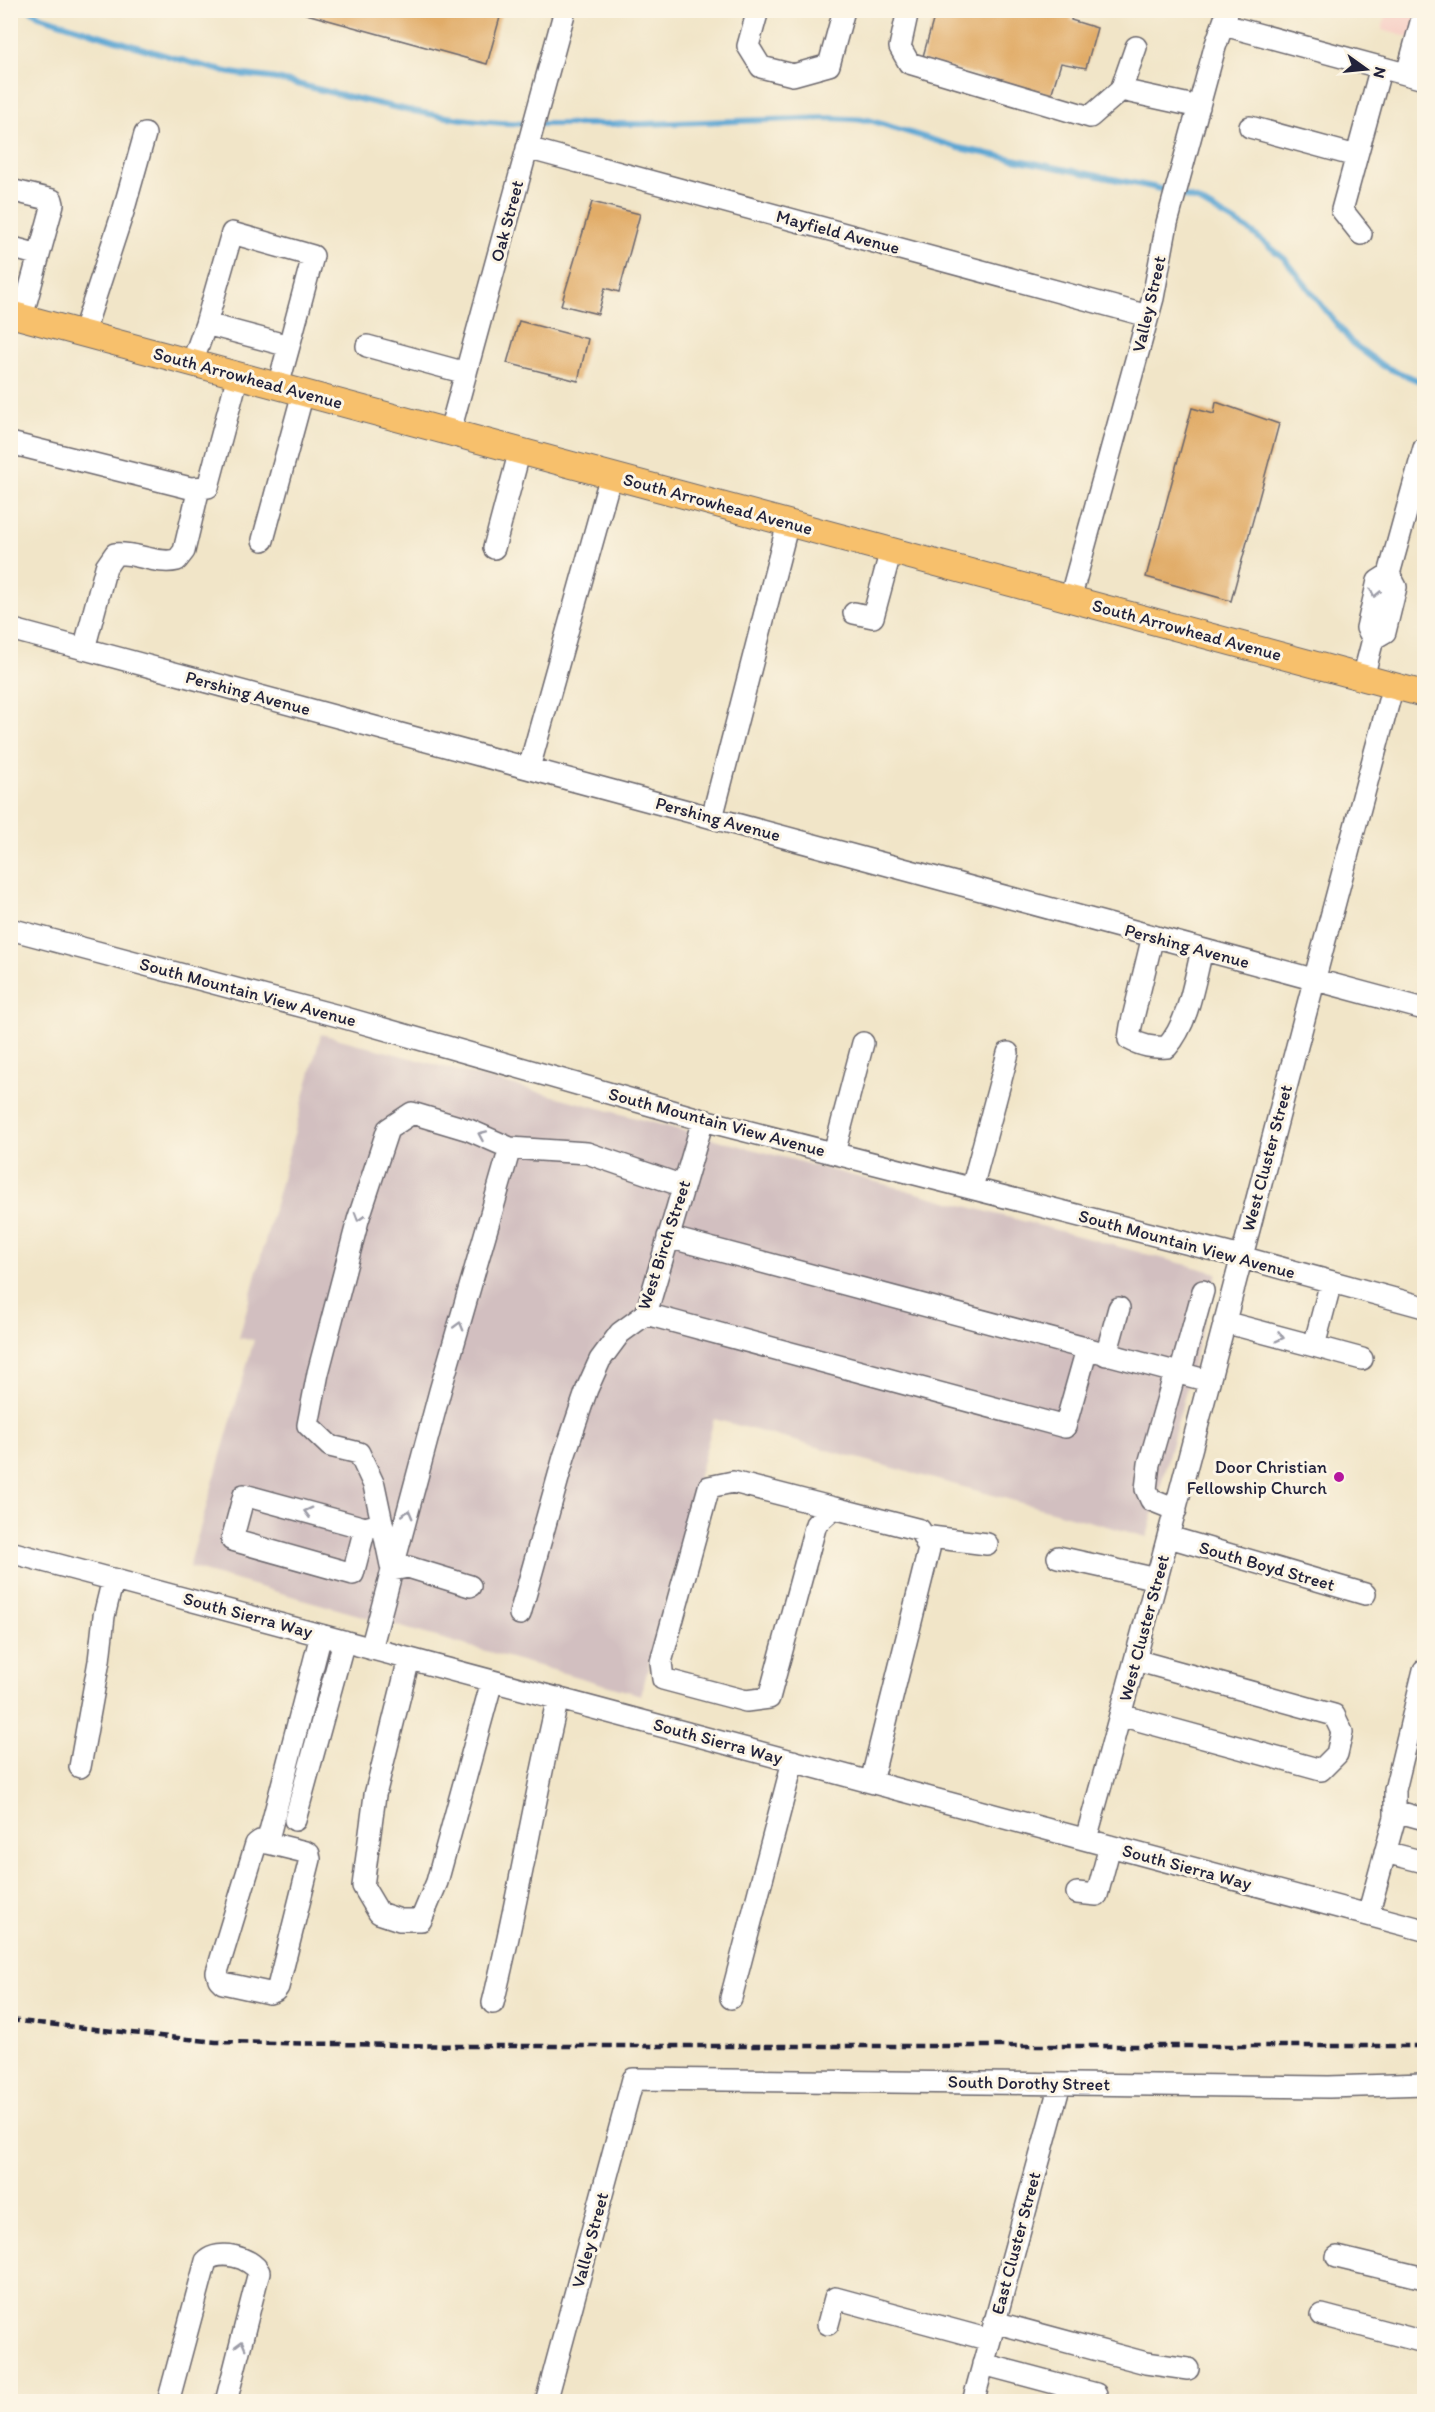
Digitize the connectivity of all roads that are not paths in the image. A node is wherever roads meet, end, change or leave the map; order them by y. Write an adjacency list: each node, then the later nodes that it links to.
1 (565, 10): 13 (street, Oak Street)
2 (758, 10): 3 (street)
3 (844, 10)
4 (908, 10): 10 (street)
5 (1425, 11): 9 (street)
6 (1226, 18): 8 (street); 11 (street, Valley Street)
7 (1136, 47): 10 (street)
8 (1381, 67): 9 (street); 15 (street)
9 (1416, 77)
10 (1121, 90): 11 (street)
11 (1199, 107): 21 (street, Valley Street)
12 (1250, 127): 15 (street)
13 (532, 132): 21 (street, Mayfield Avenue); 27 (street, Oak Street)
14 (145, 134): 23 (street)
15 (1356, 156): 17 (street)
16 (10, 190): 19 (street)
17 (1361, 234)
18 (10, 247): 19 (street)
19 (39, 255): 20 (street)
20 (16, 316): 23 (main road, South Arrowhead Avenue)
21 (1148, 316): 41 (street, Valley Street)
22 (206, 324): 24 (street); 24 (street); 26 (street)
23 (83, 333): 26 (main road, South Arrowhead Avenue)
24 (289, 346): 29 (street)
25 (367, 346): 27 (street)
26 (192, 363): 28 (main road, South Arrowhead Avenue)
27 (466, 373): 31 (street, Oak Street)
28 (238, 375): 29 (main road, South Arrowhead Avenue); 36 (street)
29 (278, 386): 30 (main road, South Arrowhead Avenue)
30 (303, 393): 31 (main road, South Arrowhead Avenue); 38 (street)
31 (450, 431): 34 (main road, South Arrowhead Avenue)
32 (10, 443): 36 (street)
33 (1425, 448): 45 (street)
34 (520, 450): 35 (main road, South Arrowhead Avenue); 39 (street)
35 (611, 475): 37 (main road, South Arrowhead Avenue); 48 (street)
36 (200, 488): 44 (street)
37 (788, 523): 40 (main road, South Arrowhead Avenue); 49 (street)
38 (263, 540)
39 (494, 548)
40 (891, 550): 41 (main road, South Arrowhead Avenue); 42 (street)
41 (1070, 599): 45 (main road, South Arrowhead Avenue)
42 (854, 613)
43 (10, 629): 44 (street, Pershing Avenue)
44 (84, 649): 48 (street, Pershing Avenue)
45 (1363, 678): 46 (main road, South Arrowhead Avenue)
46 (1393, 686): 47 (main road, South Arrowhead Avenue); 53 (street, West Cluster Street)
47 (1425, 694)
48 (529, 768): 49 (street, Pershing Avenue)
49 (712, 818): 51 (street, Pershing Avenue)
50 (10, 929): 57 (street, South Mountain View Avenue)
51 (1153, 936): 52 (street, Pershing Avenue); 52 (street)
52 (1202, 950): 53 (street, Pershing Avenue)
53 (1313, 979): 54 (street, Pershing Avenue); 63 (street, West Cluster Street)
54 (1425, 1010)
55 (863, 1044): 59 (street)
56 (1008, 1053): 61 (street)
57 (703, 1120): 59 (street, South Mountain View Avenue); 60 (street, West Birch Street)
58 (510, 1148): 60 (street); 77 (street, one-way to 77); 83 (street, one-way to 58)
59 (834, 1153): 61 (street, South Mountain View Avenue)
60 (683, 1186): 62 (street, West Birch Street)
61 (972, 1188): 63 (street, South Mountain View Avenue)
62 (668, 1237): 68 (street, West Birch Street); 71 (street)
63 (1241, 1257): 64 (street, South Mountain View Avenue); 69 (street, West Cluster Street)
64 (1331, 1282): 66 (street, South Mountain View Avenue); 70 (street)
65 (1203, 1292): 73 (street)
66 (1425, 1307)
67 (1119, 1308): 71 (street)
68 (646, 1314): 71 (street); 88 (street, West Birch Street)
69 (1224, 1322): 70 (street, one-way to 70); 74 (street, West Cluster Street)
70 (1314, 1346): 72 (street)
71 (1096, 1352): 73 (street)
72 (1362, 1359)
73 (1178, 1374): 74 (street); 76 (street)
74 (1209, 1381): 76 (street, West Cluster Street)
75 (834, 1508): 75 (street); 78 (street)
76 (1176, 1510): 79 (street, West Cluster Street)
77 (373, 1526): 77 (street, one-way to 77); 83 (street)
78 (923, 1536): 80 (street); 100 (street)
79 (1169, 1537): 85 (street, West Cluster Street); 87 (street, South Boyd Street)
80 (987, 1544)
81 (10, 1552): 84 (street, South Sierra Way)
82 (1058, 1557): 85 (street)
83 (392, 1570): 86 (street); 91 (street)
84 (113, 1579): 89 (street, South Sierra Way); 99 (street)
85 (1157, 1579): 93 (street, West Cluster Street)
86 (470, 1586)
87 (1365, 1594)
88 (520, 1614)
89 (321, 1635): 90 (street, South Sierra Way); 105 (street)
90 (344, 1641): 91 (street, South Sierra Way); 103 (street)
91 (371, 1648): 92 (street, South Sierra Way)
92 (409, 1659): 95 (street, South Sierra Way); 95 (street)
93 (1135, 1660): 97 (street, West Cluster Street); 97 (street)
94 (1425, 1670): 101 (street)
95 (492, 1681): 96 (street, South Sierra Way)
96 (558, 1698): 98 (street, South Sierra Way); 113 (street)
97 (1120, 1715): 104 (street, West Cluster Street)
98 (793, 1761): 100 (street, South Sierra Way); 112 (street)
99 (80, 1767)
100 (872, 1782): 104 (street, South Sierra Way)
101 (1395, 1811): 102 (street); 107 (street)
102 (1425, 1819)
103 (295, 1820)
104 (1086, 1839): 106 (street, South Sierra Way)
105 (267, 1843): 105 (street)
106 (1110, 1846): 109 (street); 110 (street, South Sierra Way)
107 (1386, 1852): 108 (street); 110 (street)
108 (1425, 1862)
109 (1077, 1893)
110 (1368, 1915): 111 (street, South Sierra Way)
111 (1425, 1930)
112 (731, 1998)
113 (493, 2003)
114 (633, 2079): 115 (street, South Dorothy Street); 128 (street, Valley Street)
115 (1060, 2084): 116 (street, South Dorothy Street); 121 (street, East Cluster Street)
116 (1425, 2084)
117 (1337, 2257): 118 (street)
118 (1425, 2278)
119 (1322, 2315): 122 (street)
120 (828, 2324): 121 (street)
121 (992, 2331): 123 (street, East Cluster Street); 124 (street)
122 (1425, 2342)
123 (983, 2364): 125 (street); 129 (street, East Cluster Street)
124 (1188, 2369)
125 (1096, 2394)
126 (168, 2402): 127 (street, one-way to 126)
127 (226, 2402)
128 (546, 2402)
129 (973, 2402)

